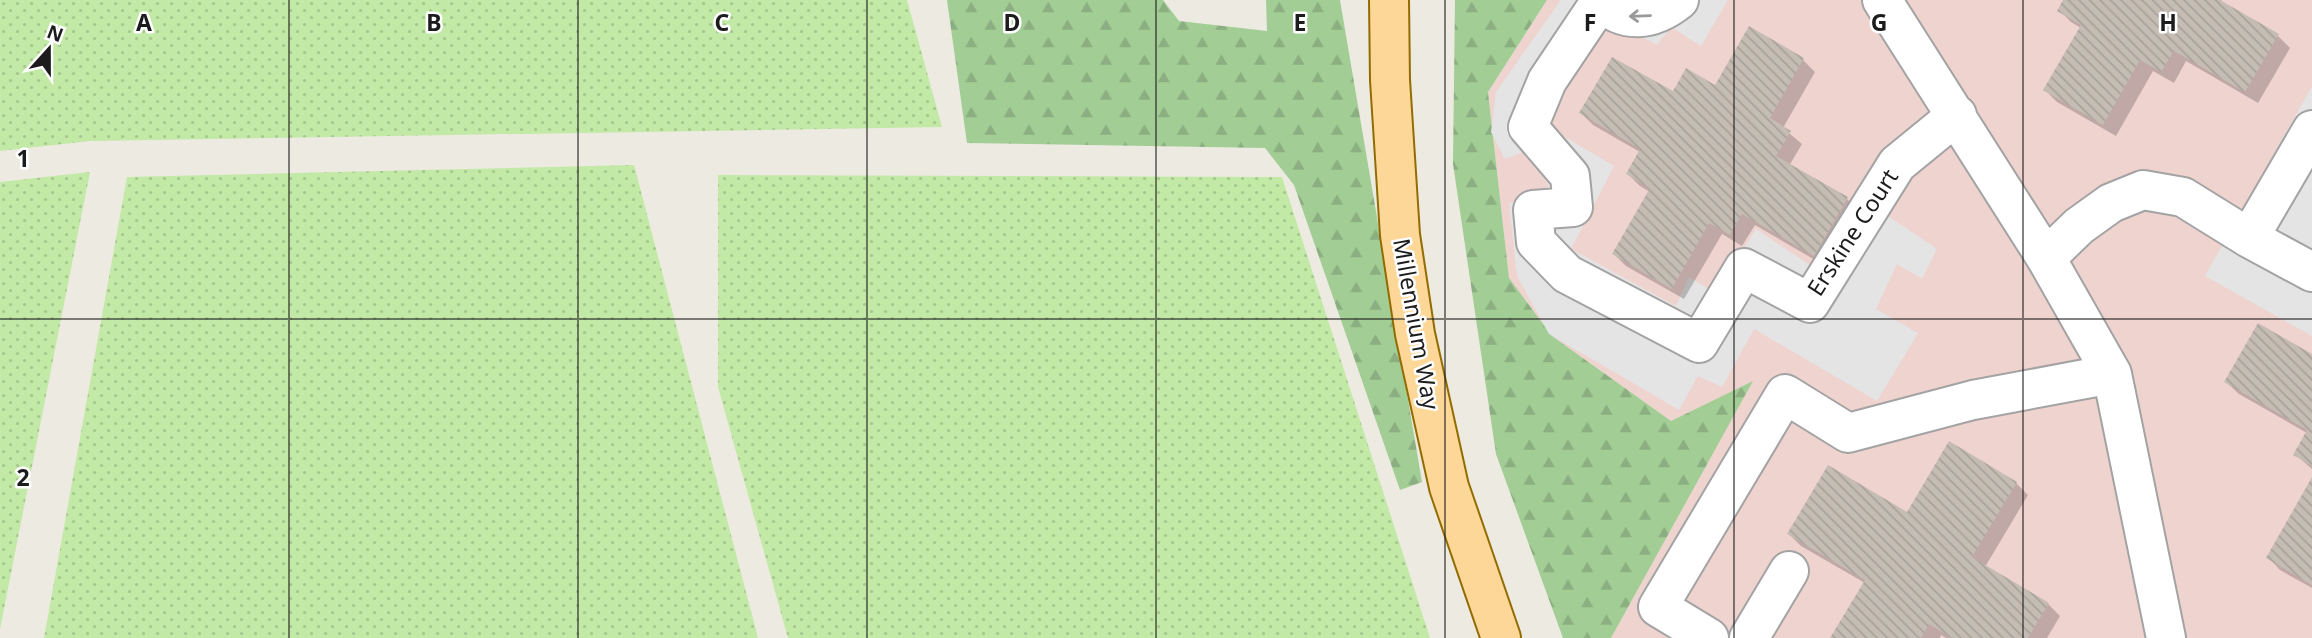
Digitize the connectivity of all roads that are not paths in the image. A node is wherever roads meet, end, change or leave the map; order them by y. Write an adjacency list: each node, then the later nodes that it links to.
1 (1389, 0): 12 (main road, Millennium Way)
2 (1679, 0): 4 (street, one-way to 4)
3 (1882, 0): 5 (street)
4 (1599, 1): 5 (street, Erskine Court)
5 (1957, 115): 8 (street)
6 (2312, 130): 7 (street)
7 (2249, 238): 8 (street); 9 (street)
8 (2046, 258): 10 (street)
9 (2312, 272)
10 (2112, 374): 13 (street); 15 (street)
11 (1789, 571): 14 (street)
12 (1502, 638)
13 (1709, 638)
14 (1749, 638)
15 (2166, 638)

